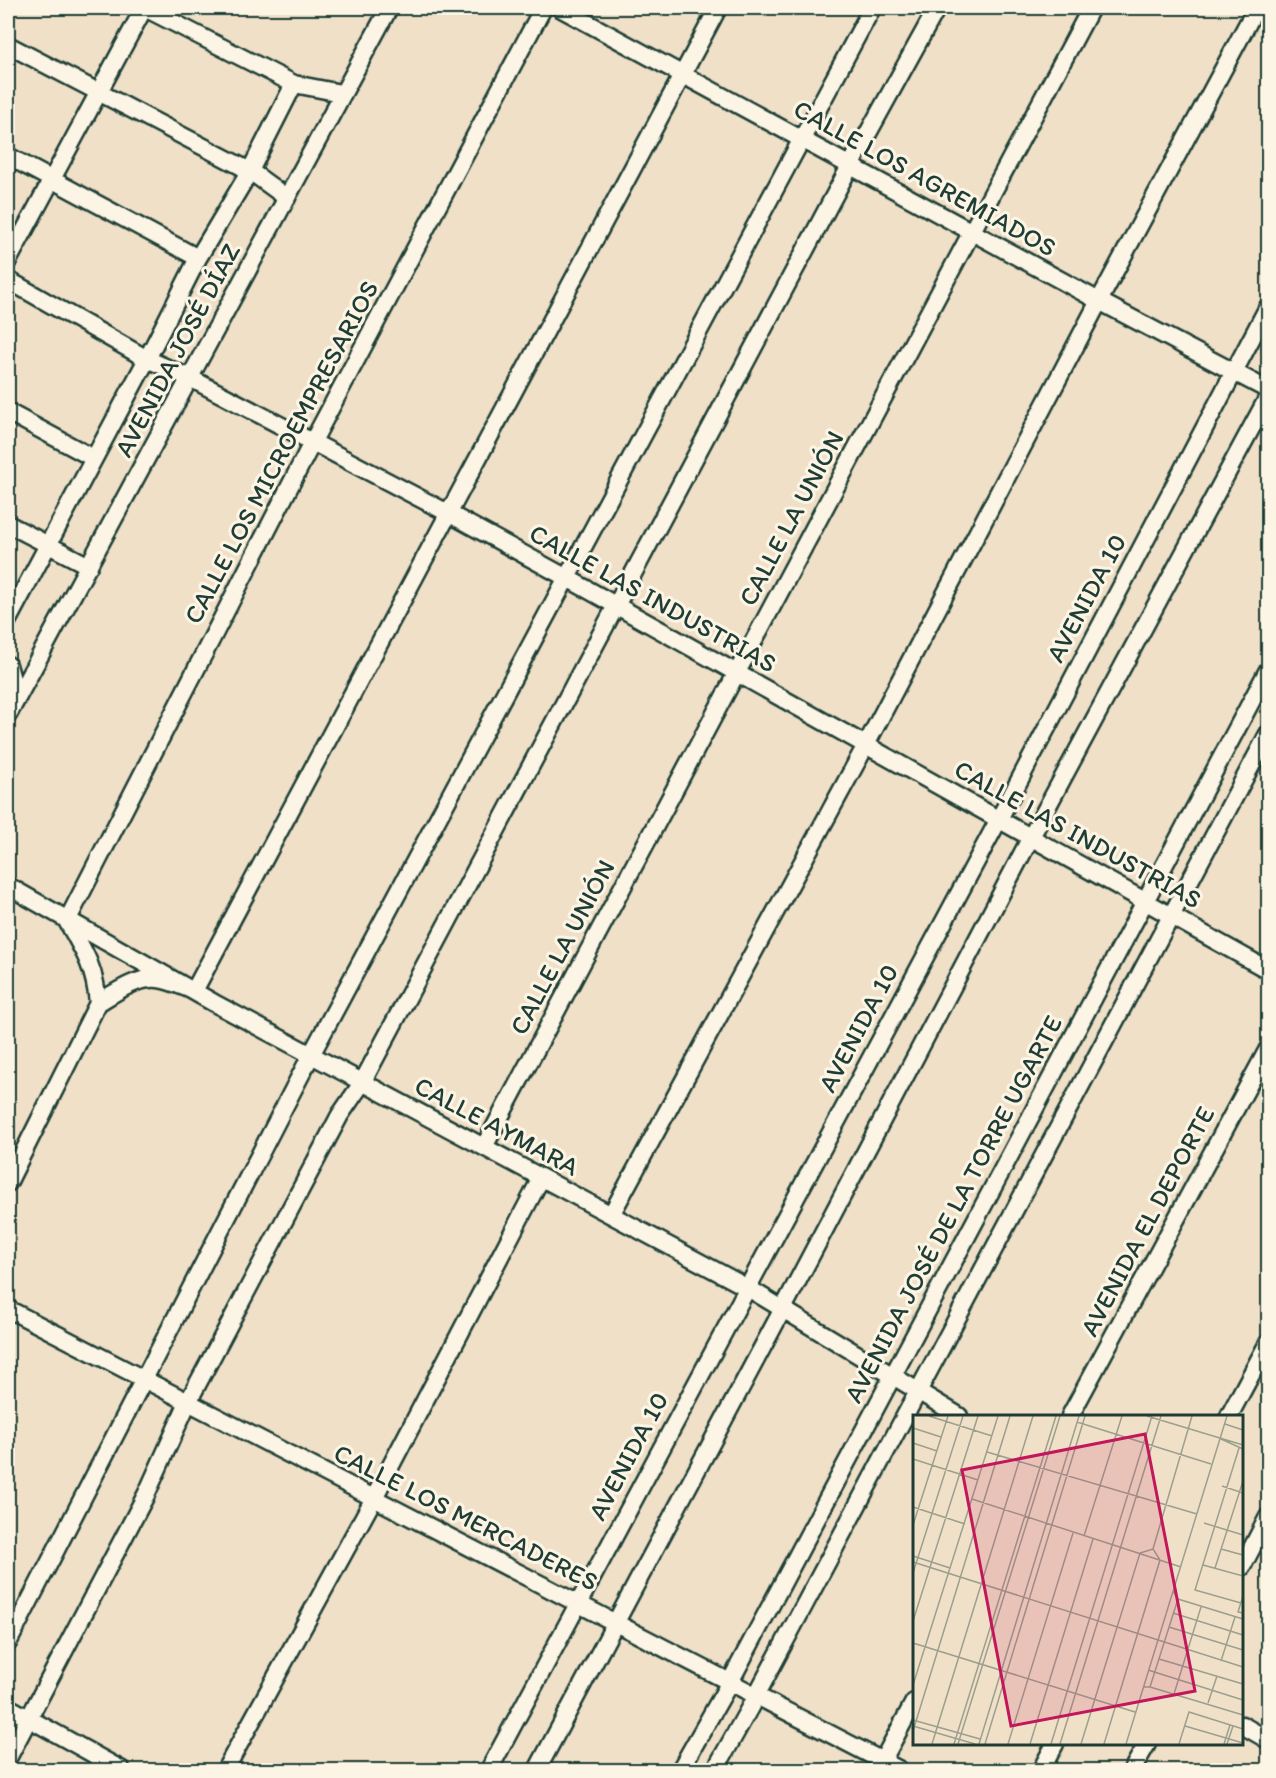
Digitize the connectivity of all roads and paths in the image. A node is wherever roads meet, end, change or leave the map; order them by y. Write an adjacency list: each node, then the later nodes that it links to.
1 (144, 8): 12 (street); 13 (street)
2 (389, 8): 14 (street, AVENIDA JOSÉ DÍAZ)
3 (543, 8): 33 (street, CALLE LOS MICROEMPRESARIOS)
4 (560, 8): 11 (street, CALLE LOS AGREMIADOS)
5 (718, 8): 11 (street)
6 (872, 8): 15 (street)
7 (937, 8): 17 (street)
8 (1091, 8): 21 (street, CALLE LA UNIÓN)
9 (1256, 8): 25 (street)
10 (8, 45): 13 (street)
11 (682, 74): 15 (street, CALLE LOS AGREMIADOS); 35 (street)
12 (294, 84): 14 (street); 18 (street)
13 (98, 93): 18 (street); 19 (street)
14 (341, 93): 20 (street, AVENIDA JOSÉ DÍAZ)
15 (801, 139): 17 (street, CALLE LOS AGREMIADOS); 39 (street)
16 (8, 156): 19 (street)
17 (850, 166): 21 (street, CALLE LOS AGREMIADOS); 40 (street)
18 (250, 171): 20 (street); 22 (street)
19 (51, 178): 22 (street); 23 (street)
20 (287, 198): 29 (street, AVENIDA JOSÉ DÍAZ)
21 (971, 232): 25 (street, CALLE LOS AGREMIADOS); 44 (street, CALLE LA UNIÓN)
22 (198, 258): 27 (street)
23 (8, 261)
24 (8, 280): 27 (street, CALLE LAS INDUSTRIAS)
25 (1099, 302): 28 (street, CALLE LOS AGREMIADOS); 48 (street)
26 (1269, 307): 28 (street, AVENIDA 10)
27 (147, 359): 29 (street, CALLE LAS INDUSTRIAS); 34 (street)
28 (1234, 372): 30 (street, CALLE LOS AGREMIADOS); 49 (street, AVENIDA 10)
29 (190, 378): 33 (street, CALLE LAS INDUSTRIAS); 38 (street, AVENIDA JOSÉ DÍAZ)
30 (1269, 390)
31 (1269, 397): 50 (street)
32 (8, 411): 34 (street)
33 (312, 443): 35 (street, CALLE LAS INDUSTRIAS); 54 (street, CALLE LOS MICROEMPRESARIOS)
34 (93, 458): 37 (street)
35 (448, 513): 39 (street, CALLE LAS INDUSTRIAS); 56 (street)
36 (8, 524): 37 (street)
37 (48, 546): 38 (street); 41 (street)
38 (89, 566): 45 (street, AVENIDA JOSÉ DÍAZ)
39 (567, 578): 40 (street, CALLE LAS INDUSTRIAS); 59 (street)
40 (616, 606): 44 (street, CALLE LAS INDUSTRIAS); 60 (street)
41 (8, 620)
42 (8, 665): 45 (street)
43 (1269, 670): 52 (street, AVENIDA JOSÉ DE LA TORRE UGARTE)
44 (737, 673): 48 (street, CALLE LAS INDUSTRIAS); 61 (street, CALLE LA UNIÓN)
45 (17, 698): 46 (street, AVENIDA JOSÉ DÍAZ)
46 (8, 715)
47 (1269, 734): 53 (street)
48 (866, 745): 49 (street, CALLE LAS INDUSTRIAS); 64 (street)
49 (999, 819): 50 (street, CALLE LAS INDUSTRIAS); 65 (street, AVENIDA 10)
50 (1031, 837): 52 (street, CALLE LAS INDUSTRIAS); 67 (street)
51 (8, 886): 54 (street, CALLE AYMARA)
52 (1146, 902): 53 (street, CALLE LAS INDUSTRIAS); 69 (street, AVENIDA JOSÉ DE LA TORRE UGARTE)
53 (1172, 916): 55 (street, CALLE LAS INDUSTRIAS); 71 (street)
54 (67, 921): 56 (street, CALLE AYMARA); 57 (street)
55 (1269, 970)
56 (194, 991): 57 (street); 59 (street, CALLE AYMARA)
57 (98, 1004): 63 (street)
58 (1269, 1049): 74 (street, AVENIDA EL DEPORTE)
59 (311, 1055): 60 (street, CALLE AYMARA); 70 (street)
60 (362, 1083): 61 (street, CALLE AYMARA); 72 (street)
61 (483, 1147): 62 (street, CALLE AYMARA)
62 (541, 1178): 64 (street, CALLE AYMARA); 76 (street)
63 (8, 1183)
64 (611, 1215): 65 (street, CALLE AYMARA)
65 (748, 1288): 67 (street, CALLE AYMARA); 79 (street, AVENIDA 10)
66 (8, 1309): 70 (street, CALLE LOS MERCADERES)
67 (783, 1310): 69 (street, CALLE AYMARA); 80 (street)
68 (1269, 1343): 75 (street)
69 (892, 1377): 71 (street, CALLE AYMARA); 82 (street, AVENIDA JOSÉ DE LA TORRE UGARTE)
70 (144, 1379): 72 (street, CALLE LOS MERCADERES); 81 (street)
71 (917, 1393): 73 (street, CALLE AYMARA); 83 (street)
72 (188, 1402): 76 (street, CALLE LOS MERCADERES); 86 (street)
73 (957, 1415)
74 (1071, 1415)
75 (1230, 1415)
76 (374, 1498): 79 (street, CALLE LOS MERCADERES); 94 (street)
77 (1269, 1517): 78 (street)
78 (1243, 1565)
79 (578, 1604): 80 (street, CALLE LOS MERCADERES); 95 (street, AVENIDA 10)
80 (615, 1623): 82 (street, CALLE LOS MERCADERES); 96 (street)
81 (8, 1643)
82 (730, 1682): 83 (street, CALLE LOS MERCADERES); 97 (street, AVENIDA JOSÉ DE LA TORRE UGARTE)
83 (756, 1696): 92 (street, CALLE LOS MERCADERES); 98 (street)
84 (913, 1706): 92 (street)
85 (8, 1707): 86 (street)
86 (29, 1719): 91 (street); 93 (street)
87 (1243, 1726): 88 (street)
88 (1269, 1740)
89 (1054, 1745): 100 (street)
90 (1146, 1745): 101 (street)
91 (8, 1758)
92 (879, 1766): 99 (street, CALLE LOS MERCADERES)
93 (122, 1770)
94 (225, 1770)
95 (489, 1770)
96 (537, 1770)
97 (680, 1770)
98 (715, 1770)
99 (900, 1770)
100 (1041, 1770)
101 (1132, 1770)

